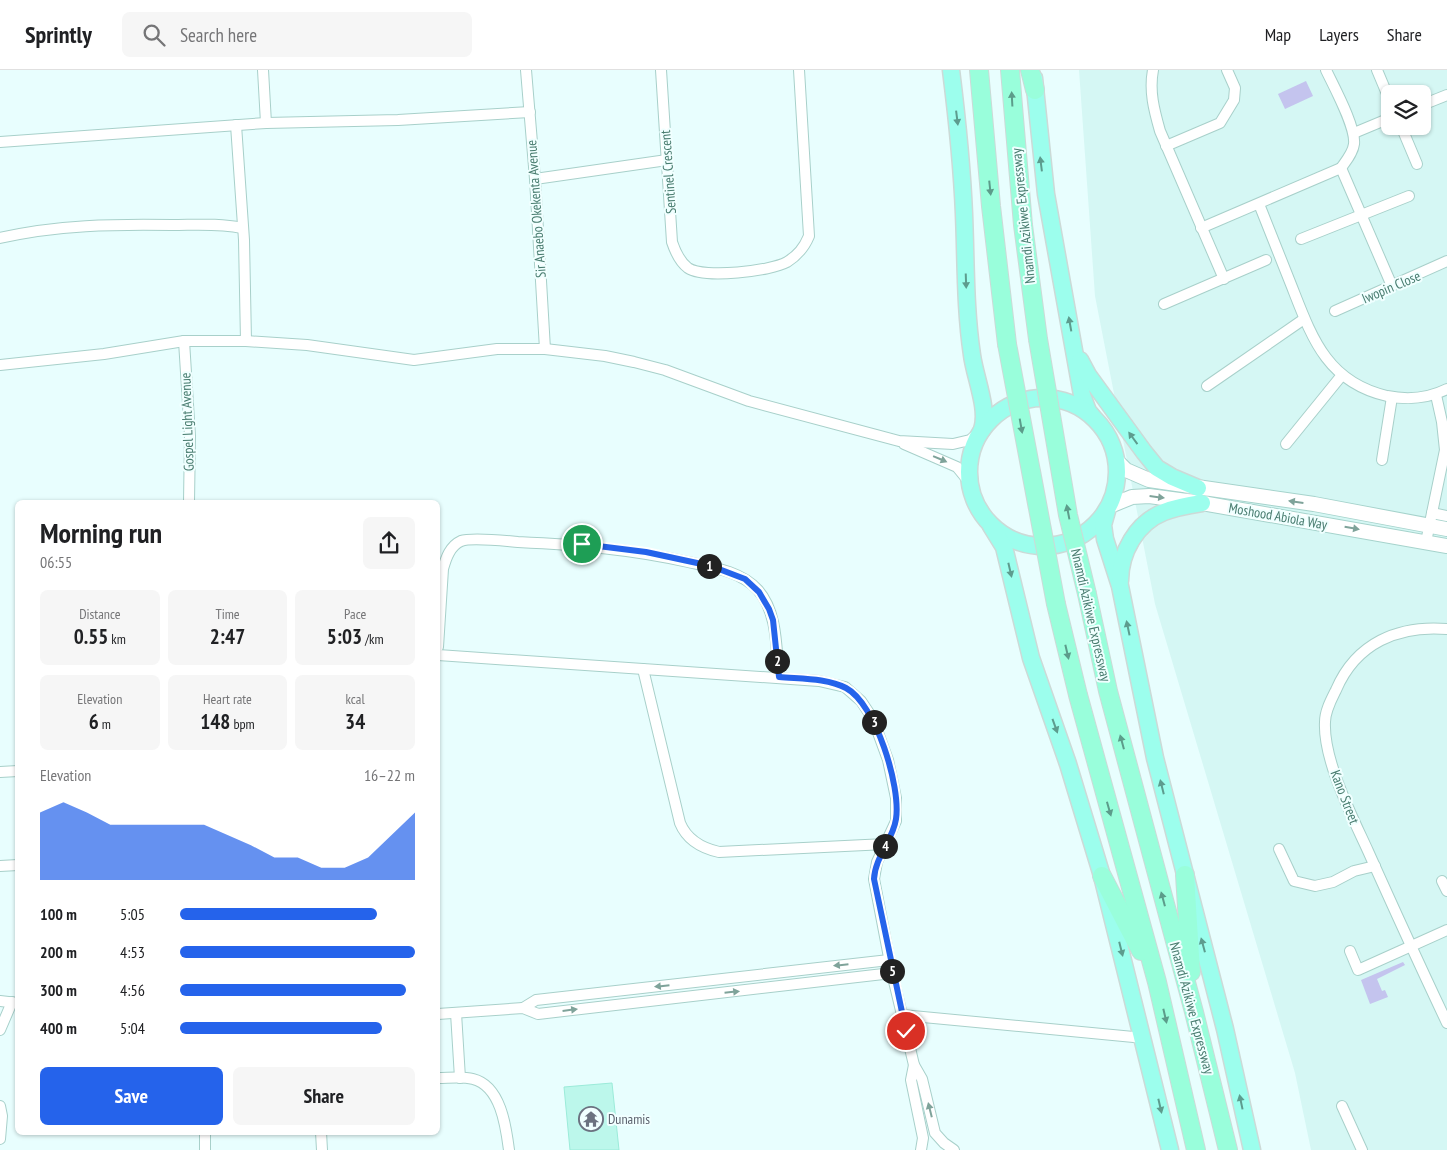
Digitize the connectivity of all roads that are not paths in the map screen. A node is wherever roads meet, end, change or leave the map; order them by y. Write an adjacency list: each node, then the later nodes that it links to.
1 (263, 70): 20 (street)
2 (526, 70): 18 (street, Sir Anaebo Okekenta Avenue)
3 (661, 70): 26 (street, Sentinel Crescent)
4 (799, 70): 26 (street, Sentinel Crescent)
5 (951, 70): 55 (highway, one-way to 55)
6 (979, 70): 92 (highway, Nnamdi Azikiwe Expressway, one-way to 92, bridge)
7 (1010, 70): 98 (highway, Nnamdi Azikiwe Expressway, one-way to 7, bridge)
8 (1030, 70): 15 (highway)
9 (1034, 70): 15 (highway, Nnamdi Azikiwe Expressway)
10 (1153, 70): 25 (street)
11 (1227, 70): 25 (street)
12 (1326, 70): 22 (street)
13 (1377, 70): 14 (street)
14 (1384, 85)
15 (1035, 90): 46 (highway, Nnamdi Azikiwe Expressway, one-way to 15)
16 (1447, 95): 17 (street)
17 (1431, 101)
18 (530, 112): 20 (street); 29 (street, Sir Anaebo Okekenta Avenue)
19 (1381, 122): 22 (street)
20 (266, 123): 21 (street)
21 (236, 125): 24 (street); 33 (street)
22 (1354, 132): 28 (street)
23 (1405, 135): 27 (street)
24 (0, 142)
25 (1166, 146): 34 (street)
26 (667, 160): 29 (street)
27 (1417, 164)
28 (1341, 168): 31 (street); 32 (street)
29 (535, 179): 47 (street, Sir Anaebo Okekenta Avenue)
30 (1409, 196): 32 (street)
31 (1259, 204): 34 (street); 43 (street)
32 (1361, 214): 36 (street); 40 (street)
33 (242, 228): 35 (street); 44 (street)
34 (1201, 228): 39 (street)
35 (0, 238)
36 (1301, 239)
37 (1266, 260): 39 (street)
38 (1447, 261): 40 (street, Iwopin Close)
39 (1224, 279): 41 (street)
40 (1392, 286): 42 (street, Iwopin Close)
41 (1164, 304)
42 (1335, 311)
43 (1304, 319): 49 (street); 50 (street)
44 (246, 341): 45 (street); 47 (street)
45 (184, 342): 48 (street); 62 (street, Gospel Light Avenue)
46 (1074, 344): 54 (highway, Nnamdi Azikiwe Expressway); 61 (highway, one-way to 46)
47 (545, 349): 56 (street)
48 (0, 365)
49 (1342, 375): 53 (street); 57 (street)
50 (1207, 386)
51 (1447, 389): 52 (street)
52 (1436, 395): 53 (street); 65 (street)
53 (1392, 397): 59 (street)
54 (1096, 420): 55 (highway); 58 (highway)
55 (981, 432): 56 (street); 60 (highway)
56 (899, 441): 60 (street, one-way to 60)
57 (1286, 444)
58 (1116, 460): 61 (main road, Moshood Abiola Way); 63 (highway)
59 (1382, 460)
60 (970, 489): 66 (highway)
61 (1200, 495): 63 (main road, Moshood Abiola Way, one-way to 61); 65 (main road, Moshood Abiola Way, one-way to 61); 68 (main road, Moshood Abiola Way, one-way to 68); 70 (highway)
62 (189, 500)
63 (1108, 508): 66 (highway); 70 (highway, Nnamdi Azikiwe Expressway)
64 (1447, 516): 65 (street)
65 (1431, 519): 67 (main road, Moshood Abiola Way); 68 (street)
66 (991, 526): 84 (highway, one-way to 84)
67 (1447, 530)
68 (1426, 542): 69 (main road, Moshood Abiola Way)
69 (1447, 546)
70 (1120, 586): 83 (highway, Nnamdi Azikiwe Expressway, one-way to 70)
71 (440, 616): 75 (street)
72 (1447, 629): 82 (street, Kano Street)
73 (440, 655): 74 (street)
74 (643, 670): 75 (street); 78 (street)
75 (779, 677): 78 (street)
76 (15, 771): 77 (street)
77 (0, 772)
78 (886, 844): 90 (street)
79 (1278, 849): 82 (street)
80 (15, 865): 81 (street)
81 (0, 866)
82 (1375, 866): 88 (street, Kano Street)
83 (1184, 875): 98 (highway); 121 (highway, Nnamdi Azikiwe Expressway, one-way to 83)
84 (1102, 876): 92 (highway); 104 (highway, one-way to 104)
85 (1442, 880): 86 (street)
86 (1447, 891)
87 (1447, 930): 88 (street)
88 (1411, 947): 89 (street); 102 (street, Kano Street)
89 (1350, 951)
90 (889, 960): 91 (street); 93 (street, one-way to 93)
91 (892, 973): 96 (street, one-way to 91); 101 (street)
92 (1157, 982): 120 (highway, Nnamdi Azikiwe Expressway, one-way to 120)
93 (611, 992): 96 (street); 97 (street)
94 (0, 1001): 95 (street)
95 (15, 1003): 103 (street)
96 (612, 1005): 97 (street, one-way to 96)
97 (523, 1008): 99 (street)
98 (1194, 1012): 113 (highway, Nnamdi Azikiwe Expressway)
99 (456, 1013): 100 (street); 107 (street)
100 (440, 1014)
101 (902, 1015): 104 (street); 105 (street)
102 (1447, 1024)
103 (0, 1030)
104 (1144, 1038): 119 (highway, one-way to 119)
105 (914, 1065): 117 (street); 118 (street, one-way to 105)
106 (440, 1078): 107 (street)
107 (460, 1078): 116 (street)
108 (0, 1106): 112 (street)
109 (1342, 1106): 122 (street)
110 (205, 1135): 114 (street)
111 (321, 1135): 115 (street)
112 (0, 1139)
113 (1228, 1145)
114 (205, 1150)
115 (322, 1150)
116 (509, 1150)
117 (920, 1150)
118 (954, 1150)
119 (1170, 1150)
120 (1196, 1150)
121 (1252, 1150)
122 (1362, 1150)

